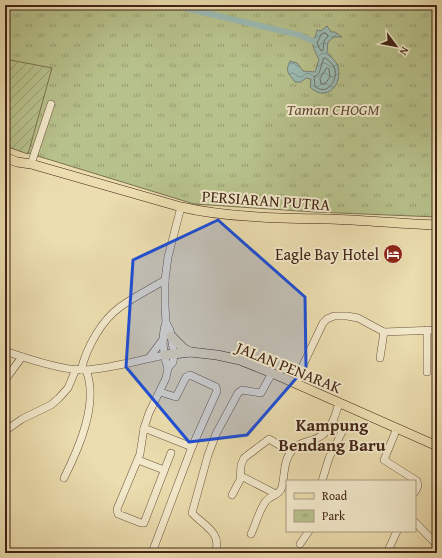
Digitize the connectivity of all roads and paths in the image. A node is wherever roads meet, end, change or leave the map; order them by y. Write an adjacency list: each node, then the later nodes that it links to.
1 (51, 104): 3 (street)
2 (5, 157): 3 (main road, PERSIARAN PUTRA)
3 (31, 164): 4 (main road, PERSIARAN PUTRA)
4 (181, 207): 5 (main road, PERSIARAN PUTRA); 6 (street)
5 (437, 225)
6 (165, 280): 10 (street); 17 (street)
7 (427, 330): 8 (street); 9 (street); 18 (street)
8 (437, 330)
9 (384, 332): 16 (street); 21 (street)
10 (167, 337): 12 (main road); 13 (street); 15 (street)
11 (5, 351): 14 (street, JALAN PENARAK)
12 (190, 352): 13 (main road, JALAN PENARAK); 19 (main road, JALAN PENARAK)
13 (169, 354): 15 (street, JALAN PENARAK); 22 (street)
14 (22, 356): 17 (street, JALAN PENARAK); 20 (street)
15 (149, 358): 17 (street, JALAN PENARAK)
16 (380, 358)
17 (81, 370): 27 (street); 35 (street)
18 (427, 372)
19 (272, 373): 21 (main road, JALAN PENARAK); 47 (street)
20 (5, 380)
21 (297, 384): 23 (main road, JALAN PENARAK)
22 (160, 392): 25 (street); 29 (street)
23 (339, 403): 24 (street); 26 (main road, JALAN PENARAK)
24 (333, 423): 30 (street); 36 (street)
25 (144, 428): 29 (street); 32 (street)
26 (397, 428): 28 (main road, JALAN PENARAK); 37 (street)
27 (5, 431)
28 (437, 444)
29 (192, 447): 46 (street)
30 (291, 452): 34 (street); 38 (street)
31 (171, 453): 33 (street)
32 (138, 460): 33 (street); 33 (street)
33 (164, 470)
34 (241, 476): 38 (street); 39 (street)
35 (64, 478)
36 (322, 480)
37 (416, 490)
38 (276, 494): 43 (street)
39 (232, 495)
40 (416, 523): 45 (street)
41 (308, 532): 44 (street)
42 (397, 532): 48 (street)
43 (251, 534)
44 (300, 544)
45 (437, 545)
46 (153, 550)
47 (215, 553)
48 (387, 553)

